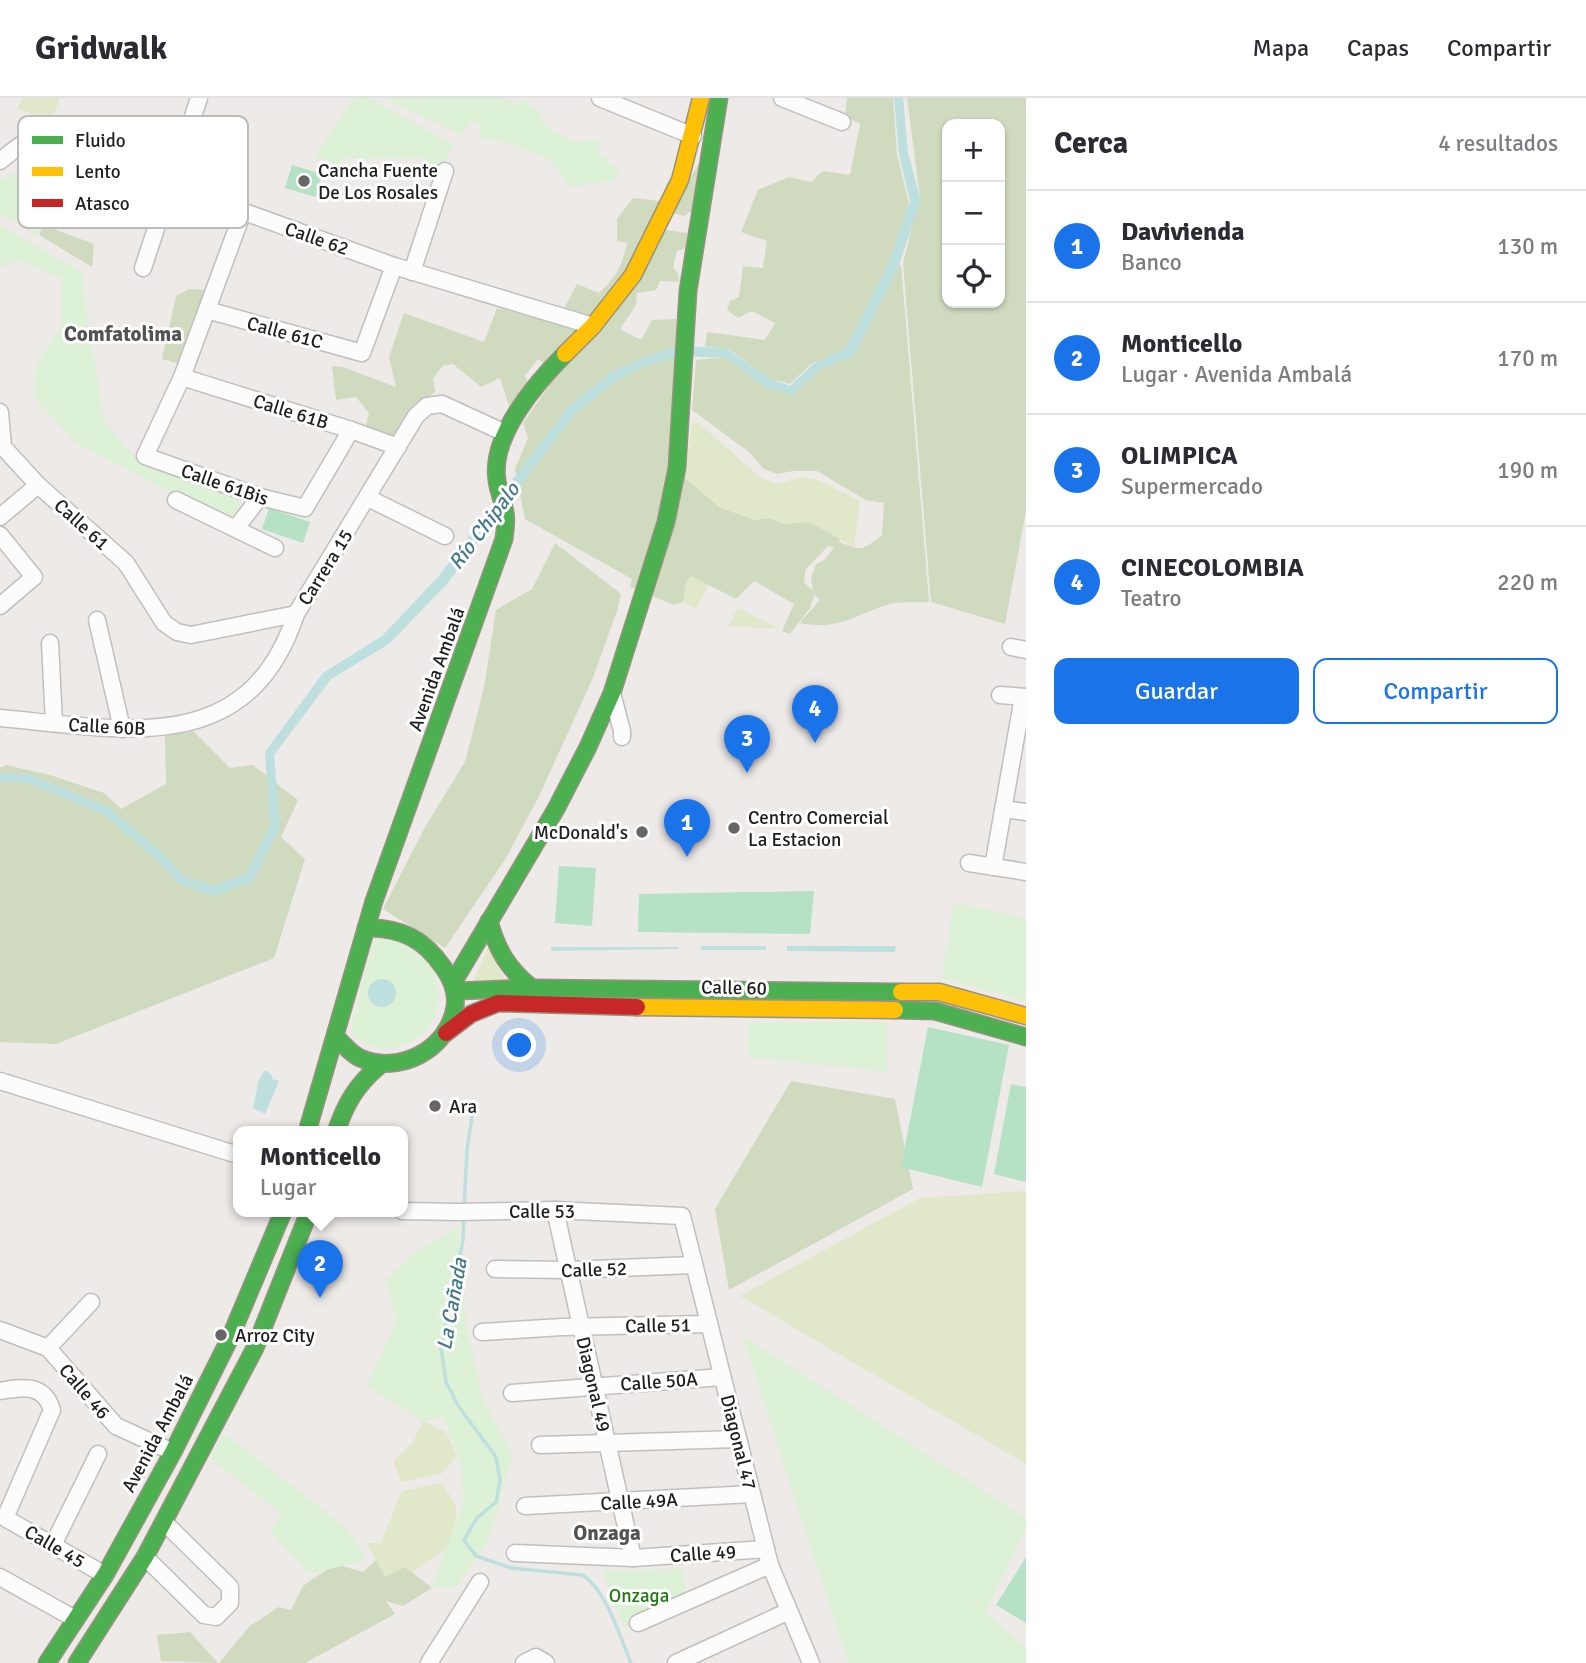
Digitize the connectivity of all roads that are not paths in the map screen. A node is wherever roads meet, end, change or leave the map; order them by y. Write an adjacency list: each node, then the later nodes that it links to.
1 (199, 98): 6 (street)
2 (600, 98): 8 (street)
3 (701, 98): 8 (main road, Avenida Ambalá)
4 (719, 98): 39 (main road)
5 (782, 98): 7 (street)
6 (193, 116)
7 (842, 122)
8 (693, 136): 19 (main road, Avenida Ambalá)
9 (18, 148): 10 (street, Calle 62)
10 (0, 161)
11 (445, 171): 17 (street)
12 (248, 214): 15 (street, Calle 62)
13 (154, 228): 16 (street)
14 (237, 228): 18 (street)
15 (394, 266): 17 (street, Calle 62); 18 (street, Calle 61C)
16 (143, 268)
17 (412, 272): 19 (street, Calle 62)
18 (207, 310): 20 (street)
19 (593, 326): 23 (main road, Avenida Ambalá)
20 (182, 377): 22 (street, Calle 61B); 27 (street, Calle 61Bis)
21 (0, 412): 25 (street, Calle 61)
22 (351, 430): 24 (street, Calle 61B); 27 (street, Calle 61Bis)
23 (505, 433): 24 (street, Carrera 15); 54 (main road, Avenida Ambalá)
24 (398, 447): 28 (street, Carrera 15)
25 (2, 448): 26 (street, Calle 61)
26 (38, 485): 30 (street); 36 (street, Calle 61)
27 (260, 497): 31 (street)
28 (368, 498): 33 (street); 36 (street, Carrera 15)
29 (176, 500): 31 (street)
30 (0, 517)
31 (236, 528): 34 (street)
32 (0, 535): 35 (street)
33 (444, 536)
34 (275, 548)
35 (0, 606)
36 (296, 614): 42 (street, Carrera 15)
37 (97, 620): 45 (street)
38 (50, 643): 44 (street)
39 (612, 693): 46 (street); 53 (main road)
40 (999, 695): 41 (street)
41 (1025, 697): 47 (street)
42 (213, 716): 45 (street, Calle 60B)
43 (0, 718): 44 (street, Calle 60B)
44 (54, 723): 45 (street, Calle 60B)
45 (122, 729)
46 (622, 737)
47 (1020, 753): 48 (street)
48 (1003, 809): 49 (street); 51 (street)
49 (1026, 812)
50 (970, 863): 51 (street)
51 (993, 867): 52 (street)
52 (1026, 872)
53 (489, 921): 55 (main road); 56 (main road)
54 (366, 928): 55 (main road); 60 (main road, Avenida Ambalá)
55 (455, 986): 56 (main road, Calle 60); 58 (main road)
56 (532, 988): 57 (main road, Calle 60)
57 (1026, 1016)
58 (446, 1033): 59 (main road, Calle 60); 61 (main road)
59 (1026, 1037)
60 (336, 1038): 61 (main road); 63 (main road, Avenida Ambalá)
61 (379, 1066): 64 (main road)
62 (0, 1081): 65 (street)
63 (309, 1126)
64 (338, 1126)
65 (233, 1153)
66 (555, 1210): 67 (street, Calle 53); 68 (street, Calle 53); 73 (street, Diagonal 49)
67 (408, 1211)
68 (682, 1216): 71 (street, Diagonal 47)
69 (281, 1217): 87 (main road, Avenida Ambalá)
70 (307, 1217): 92 (main road)
71 (694, 1265): 73 (street, Calle 52); 75 (street, Diagonal 47)
72 (495, 1269): 73 (street, Calle 52)
73 (569, 1270): 76 (street, Diagonal 49)
74 (91, 1301): 79 (street)
75 (708, 1324): 76 (street, Calle 51); 80 (street, Diagonal 47)
76 (581, 1326): 78 (street, Calle 51); 81 (street, Diagonal 49)
77 (0, 1329): 79 (street, Calle 46)
78 (481, 1332)
79 (48, 1348): 87 (street, Calle 46)
80 (722, 1377): 81 (street, Calle 50A); 84 (street, Diagonal 47)
81 (594, 1385): 83 (street, Calle 50A); 85 (street, Diagonal 49)
82 (0, 1391): 93 (street, Calle 45)
83 (512, 1393)
84 (738, 1439): 85 (street); 89 (street, Diagonal 47)
85 (607, 1441): 86 (street); 90 (street, Diagonal 49)
86 (540, 1445)
87 (173, 1452): 98 (main road, Avenida Ambalá)
88 (98, 1454): 93 (street)
89 (752, 1494): 90 (street, Calle 49A); 96 (street, Diagonal 47)
90 (620, 1502): 91 (street, Calle 49A); 97 (street, Diagonal 49)
91 (526, 1506)
92 (164, 1522): 95 (main road); 95 (street)
93 (53, 1545): 98 (street, Calle 45)
94 (515, 1553): 97 (street, Calle 49)
95 (145, 1557): 105 (main road)
96 (768, 1557): 97 (street, Calle 49); 101 (street, Diagonal 47); 103 (street)
97 (633, 1558)
98 (105, 1575): 102 (main road, Avenida Ambalá)
99 (0, 1577): 102 (street)
100 (480, 1582): 106 (street)
101 (789, 1611): 109 (street); 110 (street, Diagonal 47)
102 (75, 1619): 104 (main road, Avenida Ambalá)
103 (638, 1623)
104 (47, 1663)
105 (77, 1663)
106 (429, 1663)
107 (524, 1663): 108 (street)
108 (547, 1663)
109 (676, 1663)
110 (811, 1663)

